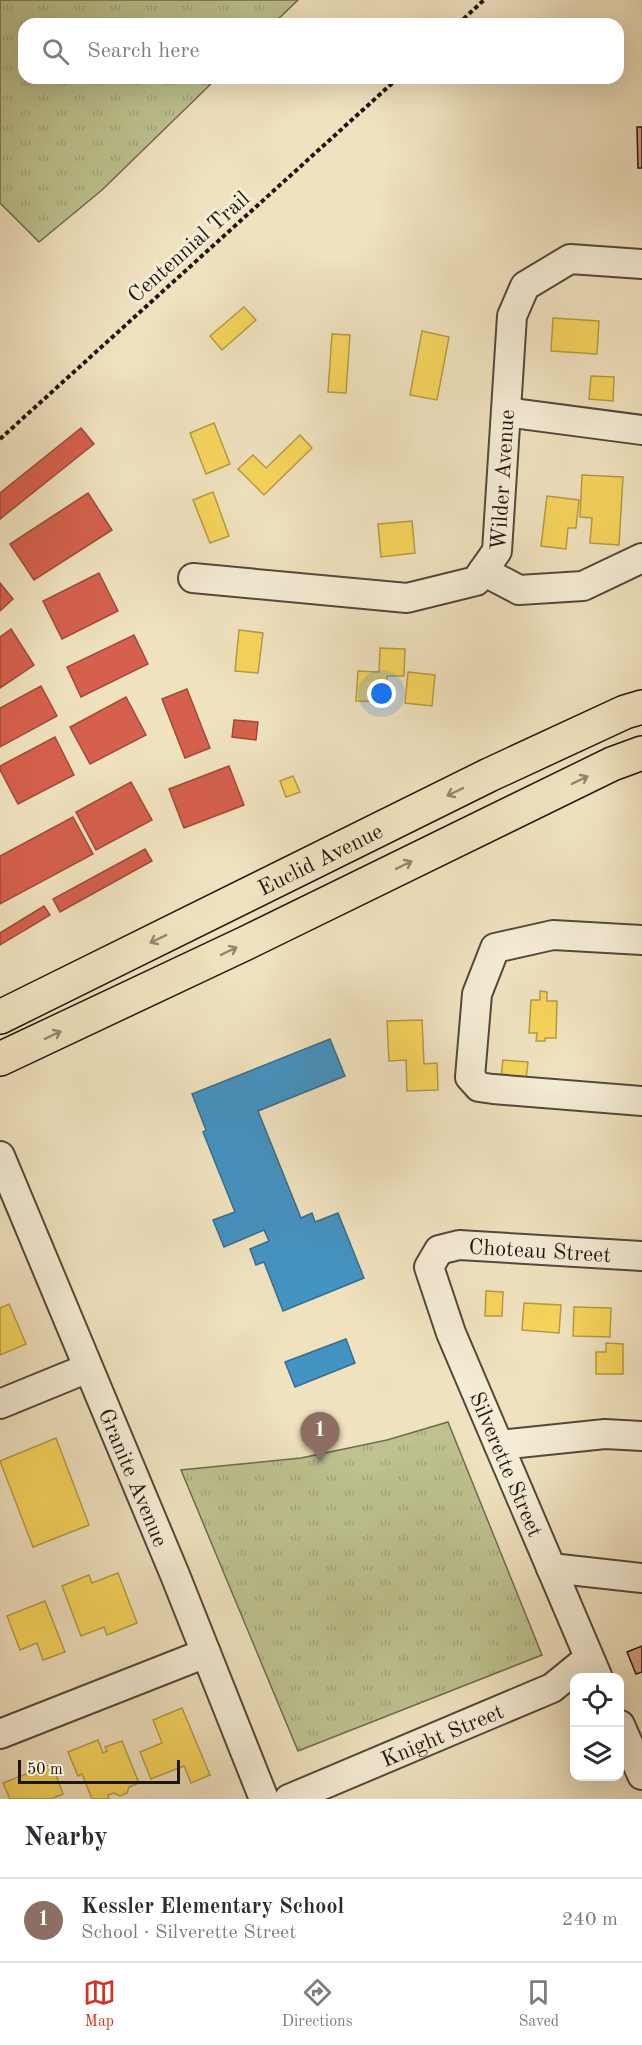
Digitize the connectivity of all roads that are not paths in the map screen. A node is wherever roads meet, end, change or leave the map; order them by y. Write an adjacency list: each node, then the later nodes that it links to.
1 (642, 264): 2 (street, Wilder Avenue)
2 (506, 412): 3 (street); 5 (street, Wilder Avenue)
3 (642, 430)
4 (642, 558): 5 (street)
5 (483, 571): 6 (street, Wilder Avenue)
6 (193, 578)
7 (642, 706): 9 (highway, Euclid Avenue)
8 (642, 753): 10 (highway, Euclid Avenue, one-way to 8)
9 (489, 775): 10 (highway); 12 (highway, Euclid Avenue, one-way to 12)
10 (511, 813): 13 (highway, Euclid Avenue, one-way to 10)
11 (642, 940): 14 (street)
12 (0, 1017)
13 (0, 1059)
14 (642, 1101)
15 (0, 1156): 18 (street, Granite Avenue)
16 (439, 1250): 17 (street, Choteau Street); 21 (street, Silverette Street)
17 (642, 1256)
18 (88, 1368): 19 (street); 24 (street, Granite Avenue)
19 (0, 1404)
20 (642, 1436): 21 (street)
21 (499, 1445): 22 (street, Silverette Street)
22 (551, 1568): 23 (street); 25 (street, Silverette Street)
23 (642, 1578)
24 (206, 1653): 27 (street); 29 (street, Granite Avenue)
25 (594, 1667): 30 (street, Knight Street)
26 (621, 1727): 28 (street)
27 (0, 1734)
28 (642, 1776)
29 (264, 1799)
30 (289, 1799)

